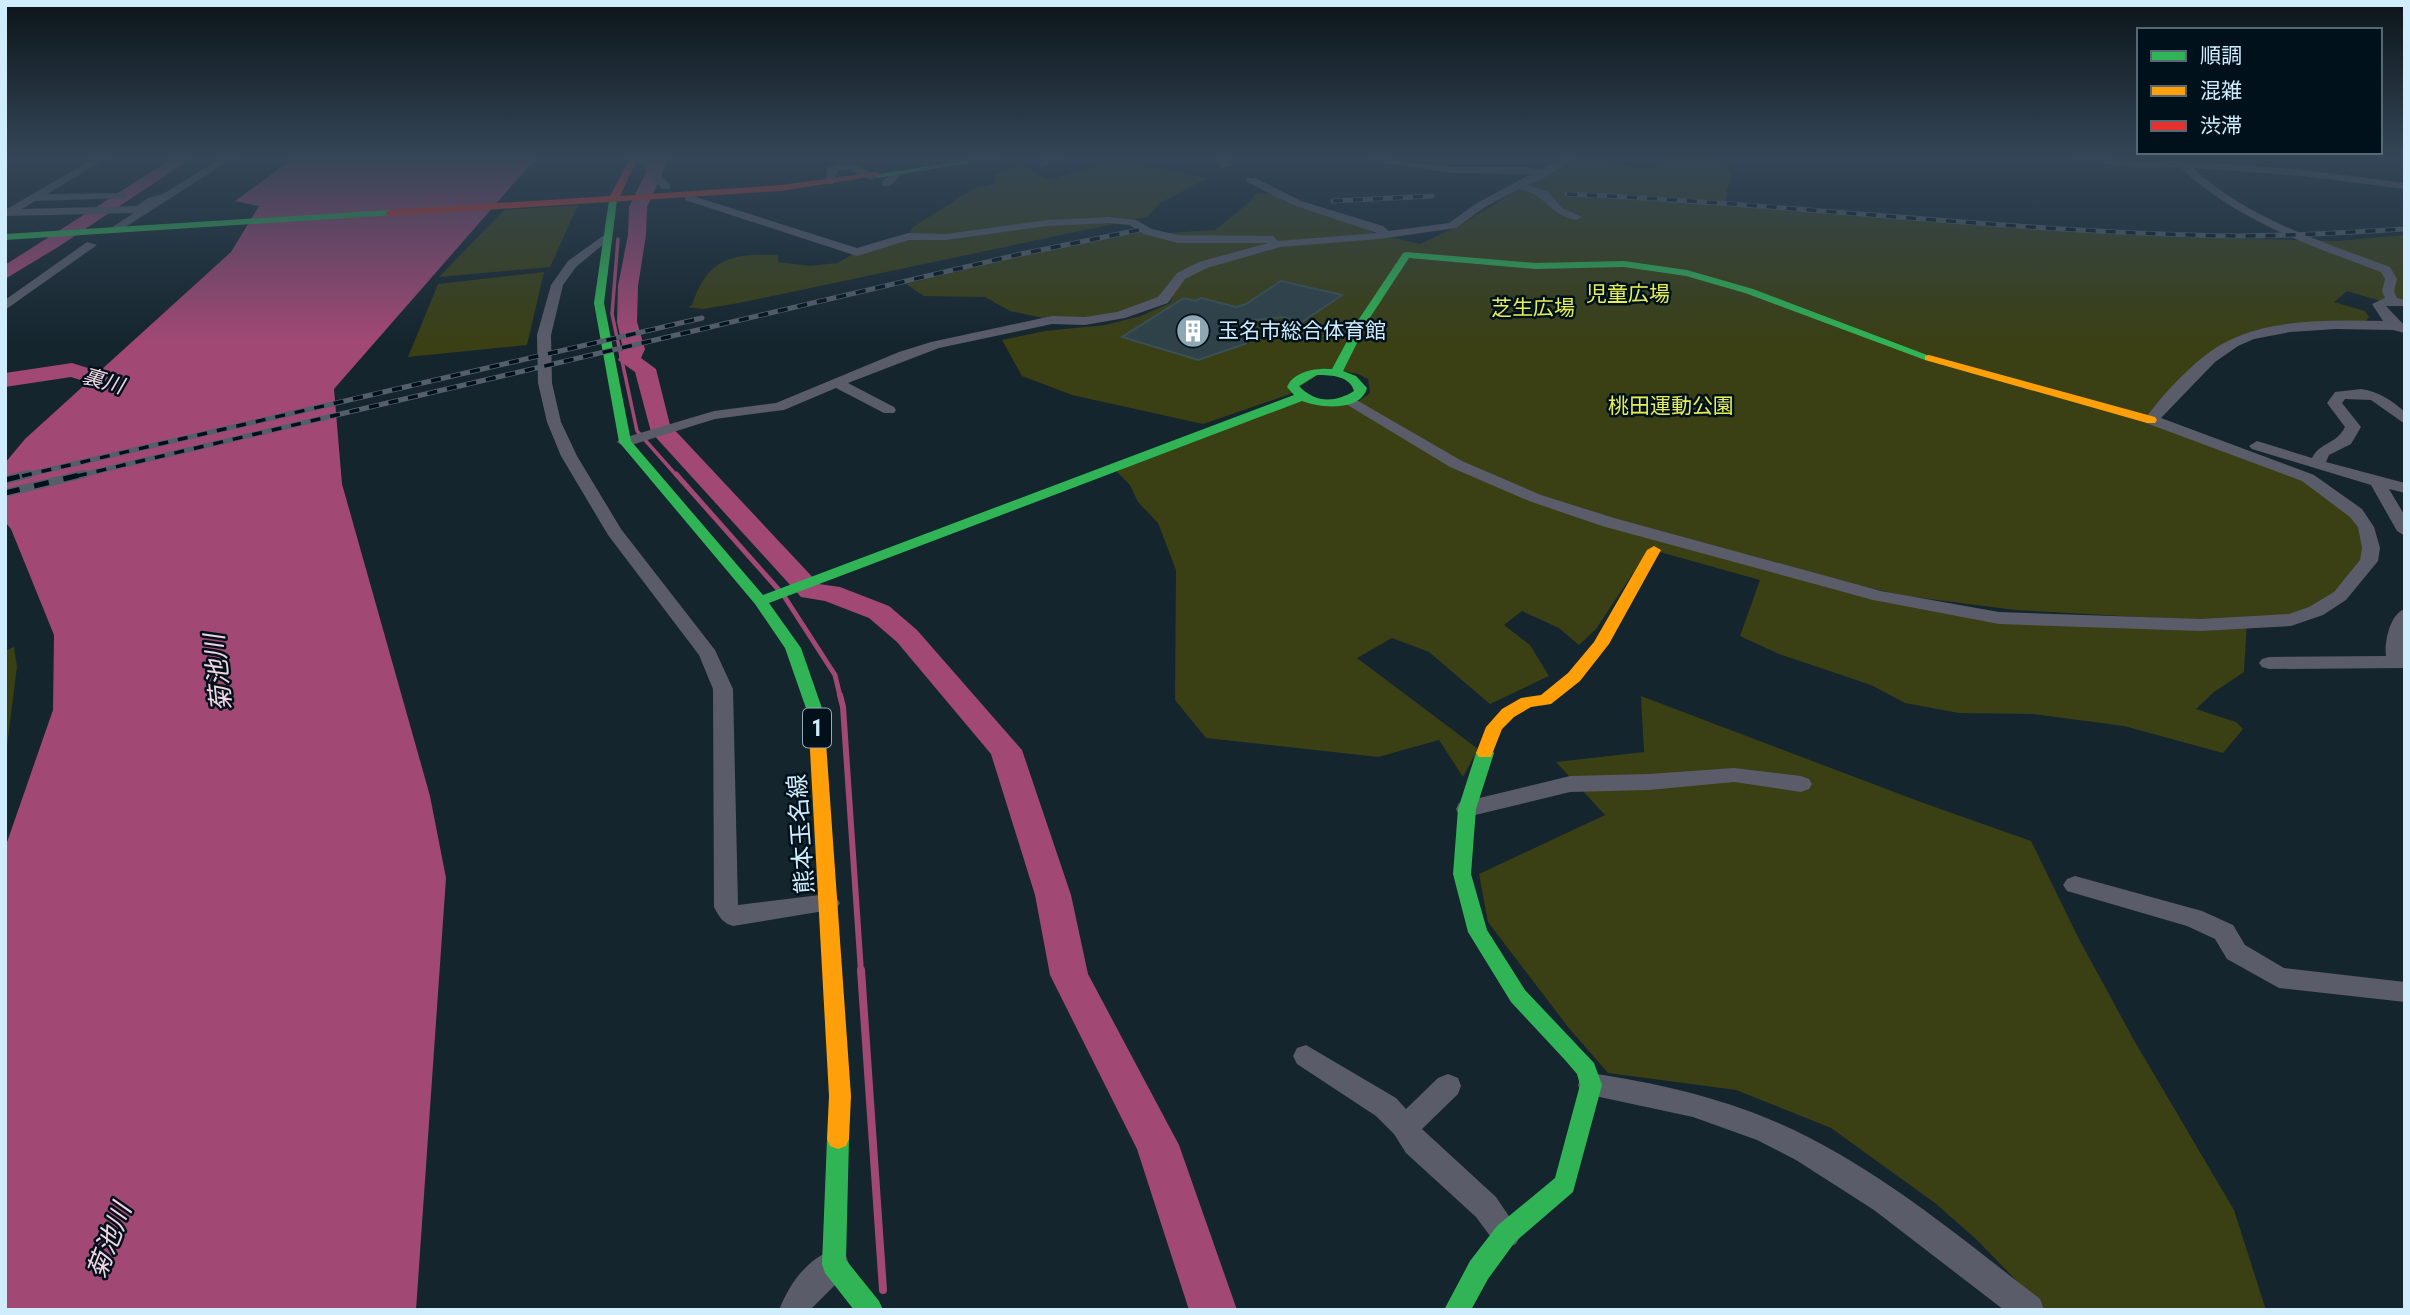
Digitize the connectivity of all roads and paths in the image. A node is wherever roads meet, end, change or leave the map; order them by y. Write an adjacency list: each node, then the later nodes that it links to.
1 (121, 219): 9 (street)
2 (133, 219): 9 (street)
3 (288, 219): 9 (main road)
4 (610, 219): 10 (main road, 熊本玉名線 / 1)
5 (755, 219): 13 (street)
6 (1351, 219): 11 (street)
7 (1461, 219): 11 (street)
8 (2265, 219): 17 (street)
9 (119, 229): 14 (main road)
10 (607, 236): 27 (main road, 熊本玉名線 / 1); 40 (street)
11 (1383, 236): 13 (street); 15 (street)
12 (5, 237): 14 (main road)
13 (1286, 242): 21 (street)
14 (89, 243): 16 (street); 18 (street)
15 (1406, 255): 20 (main road); 25 (main road)
16 (5, 286)
17 (2398, 302): 19 (street)
18 (5, 306)
19 (2401, 330): 25 (street)
20 (1336, 373): 22 (main road); 23 (main road)
21 (837, 383): 24 (street); 27 (street)
22 (1301, 397): 23 (main road); 33 (main road)
23 (1348, 401): 25 (street)
24 (889, 410)
25 (2156, 416): 28 (street)
26 (2405, 420): 28 (street)
27 (629, 440): 33 (main road, 熊本玉名線 / 1)
28 (2317, 464): 29 (street)
29 (2377, 482): 30 (street); 31 (street)
30 (2405, 488)
31 (2405, 531)
32 (1654, 550): 38 (main road)
33 (774, 595): 40 (main road, 熊本玉名線 / 1)
34 (2405, 615): 35 (street)
35 (2400, 661): 36 (street)
36 (2269, 663)
37 (1801, 784): 38 (street)
38 (1467, 809): 43 (main road)
39 (2076, 885): 41 (street)
40 (828, 903): 47 (main road, 熊本玉名線 / 1)
41 (2405, 992)
42 (1306, 1056): 45 (street)
43 (1591, 1085): 46 (main road); 51 (street)
44 (1448, 1086): 45 (street)
45 (1404, 1125): 46 (street)
46 (1506, 1234): 50 (main road)
47 (834, 1264): 48 (street); 49 (main road)
48 (794, 1310)
49 (870, 1310)
50 (1457, 1310)
51 (2029, 1310)

